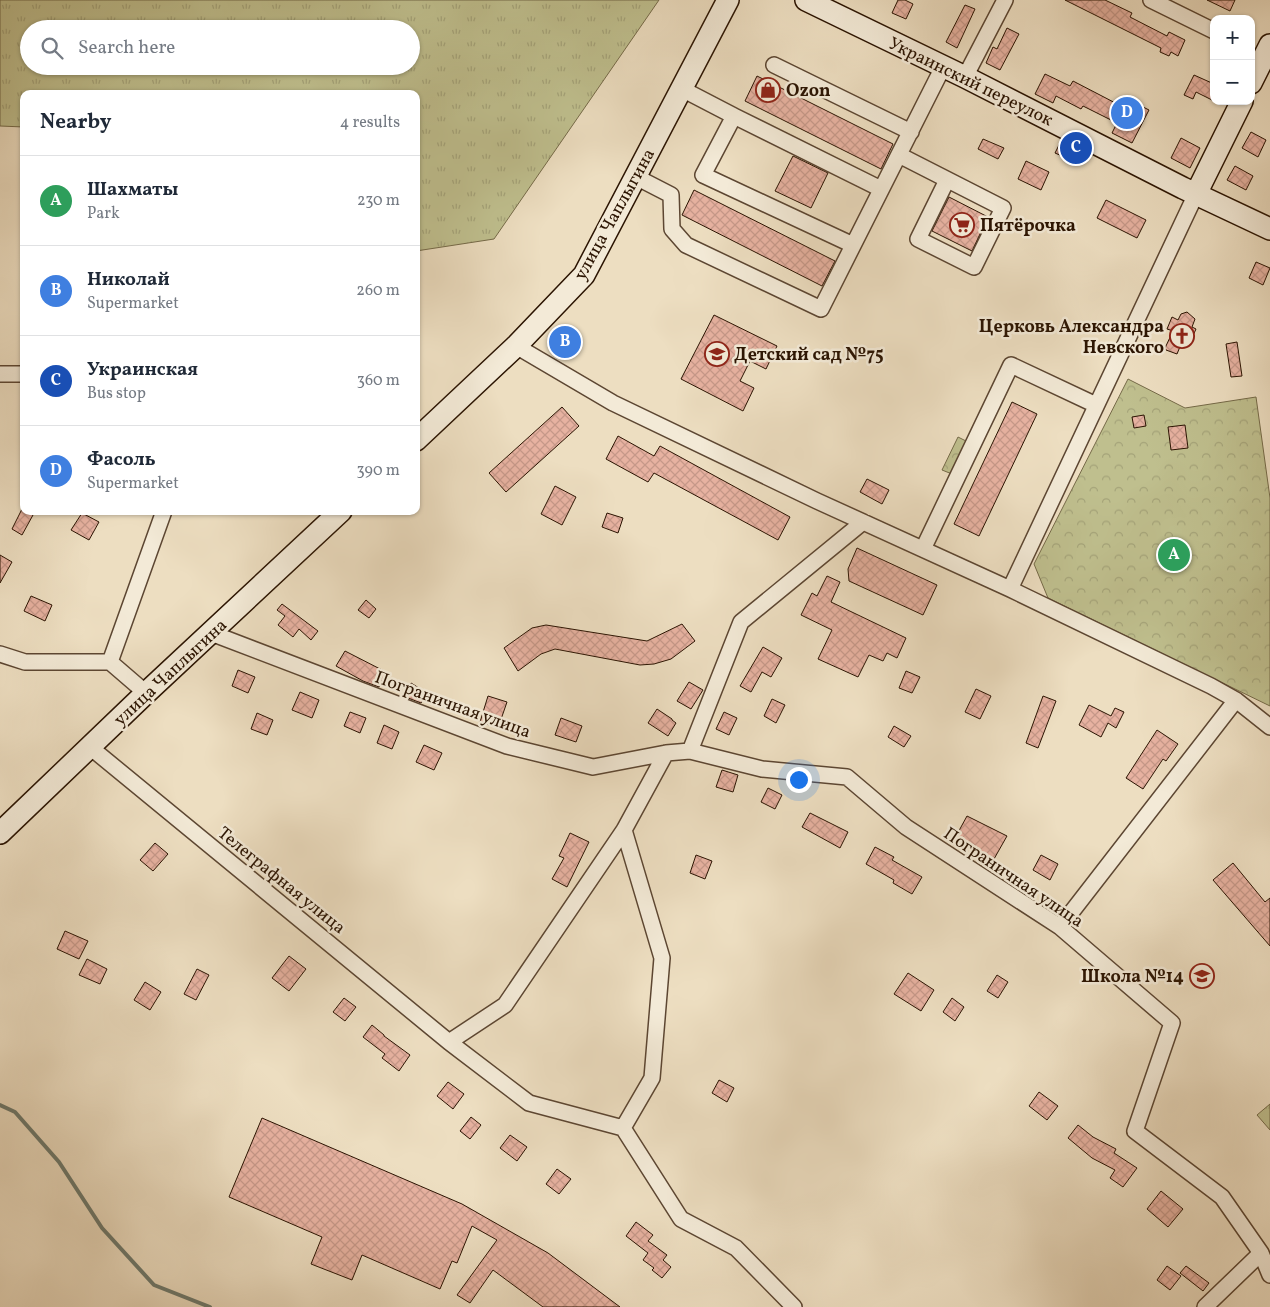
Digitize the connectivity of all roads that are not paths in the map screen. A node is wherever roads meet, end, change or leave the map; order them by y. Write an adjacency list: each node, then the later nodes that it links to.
1 (728, 0): 11 (main road, улица Чаплыгина)
2 (806, 0): 8 (main road, Украинский переулок)
3 (1005, 0): 10 (street)
4 (1152, 0): 5 (street)
5 (1210, 29)
6 (1264, 52): 9 (main road)
7 (774, 65): 14 (street)
8 (943, 67): 10 (main road, Украинский переулок); 14 (street)
9 (1255, 73)
10 (965, 77): 19 (main road, Украинский переулок)
11 (682, 89): 13 (street); 16 (main road, улица Чаплыгина)
12 (1240, 105): 19 (main road)
13 (734, 116): 18 (street); 21 (street)
14 (911, 132): 15 (street)
15 (899, 156): 17 (street); 18 (street)
16 (636, 177): 21 (street); 22 (main road, улица Чаплыгина)
17 (947, 180): 17 (street)
18 (881, 189): 21 (street)
19 (1196, 194): 20 (main road, Украинский переулок); 25 (street)
20 (1270, 230)
21 (853, 245)
22 (516, 346): 26 (main road, улица Чаплыгина); 29 (street)
23 (0, 374): 24 (street)
24 (20, 374)
25 (1096, 405): 30 (street); 31 (street)
26 (420, 436)
27 (163, 515): 34 (street)
28 (336, 515): 32 (main road, улица Чаплыгина)
29 (863, 522): 30 (street); 39 (street)
30 (923, 549): 31 (street)
31 (1010, 588): 36 (street)
32 (211, 633): 35 (main road, улица Чаплыгина); 40 (street, Пограничная улица)
33 (0, 654): 34 (street)
34 (110, 662): 35 (street)
35 (146, 693): 38 (main road, улица Чаплыгина)
36 (1236, 700): 37 (street); 43 (street)
37 (1270, 727)
38 (90, 747): 42 (main road, улица Чаплыгина); 44 (street, Телеграфная улица)
39 (690, 751): 40 (street, Пограничная улица); 43 (street, Пограничная улица)
40 (666, 753): 41 (street)
41 (624, 830): 44 (street); 45 (street)
42 (0, 833)
43 (1060, 928): 46 (street, Пограничная улица)
44 (449, 1042): 45 (street, Телеграфная улица)
45 (623, 1128): 48 (street)
46 (1261, 1253): 47 (street, Пограничная улица); 49 (street)
47 (1270, 1275)
48 (794, 1307)
49 (1205, 1307)

